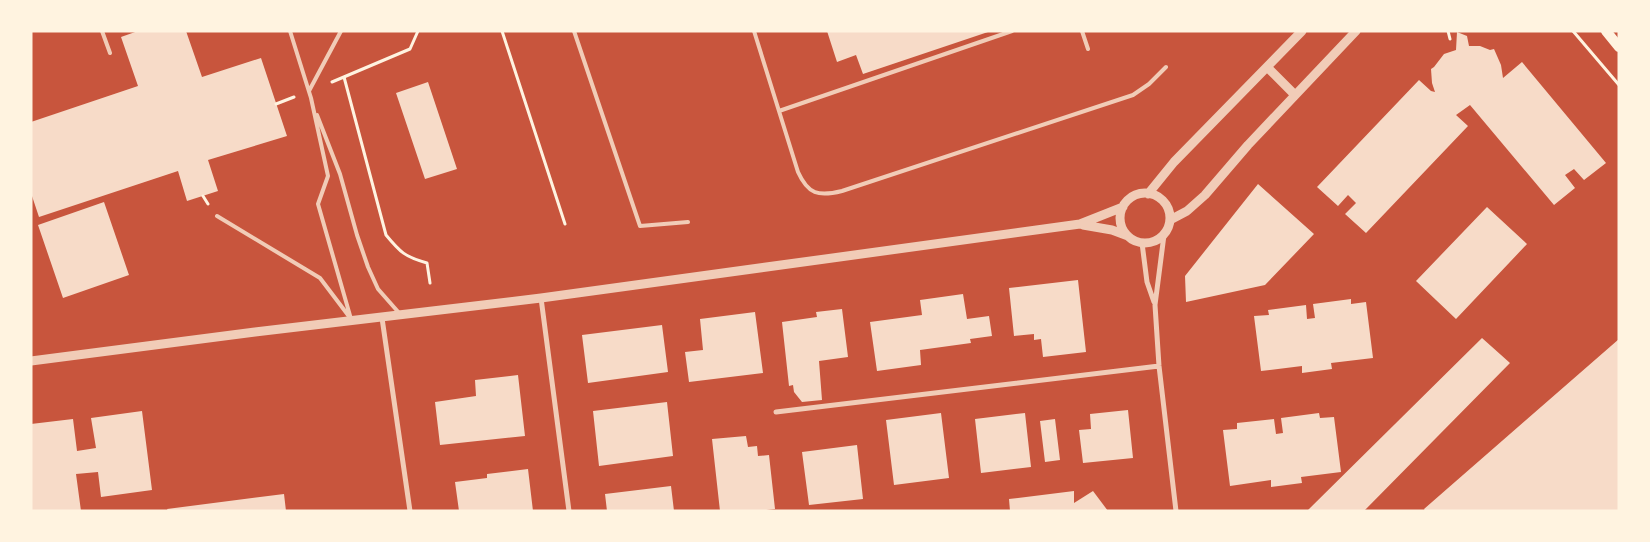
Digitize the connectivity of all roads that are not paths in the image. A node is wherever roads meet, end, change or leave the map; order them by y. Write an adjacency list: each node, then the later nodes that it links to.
1 (102, 31): 13 (lane)
2 (290, 31): 16 (lane)
3 (341, 31): 16 (lane)
4 (574, 31): 24 (lane)
5 (754, 31): 19 (lane)
6 (1012, 31): 19 (lane)
7 (1082, 31): 12 (lane)
8 (1302, 31): 15 (street)
9 (1356, 31): 17 (street)
10 (1606, 31): 11 (main road)
11 (1619, 47)
12 (1088, 49)
13 (110, 53)
14 (1166, 67): 19 (lane)
15 (1267, 68): 17 (street); 20 (street)
16 (309, 91): 18 (lane)
17 (1295, 95): 23 (street)
18 (312, 104): 31 (lane); 33 (lane)
19 (779, 111)
20 (1148, 194): 21 (street); 23 (street)
21 (1123, 207): 25 (street); 27 (street)
22 (217, 216): 33 (lane)
23 (1170, 220): 26 (street)
24 (688, 222)
25 (1080, 224): 27 (street); 29 (street)
26 (1164, 234): 28 (street); 30 (street)
27 (1128, 236): 28 (street)
28 (1142, 243): 30 (street)
29 (541, 298): 31 (street); 38 (street)
30 (1155, 305): 35 (street)
31 (401, 315): 32 (street)
32 (382, 318): 33 (street); 37 (street)
33 (352, 321): 34 (street)
34 (31, 361)
35 (1159, 366): 36 (street); 39 (street)
36 (776, 412)
37 (410, 511)
38 (569, 511)
39 (1176, 511)

